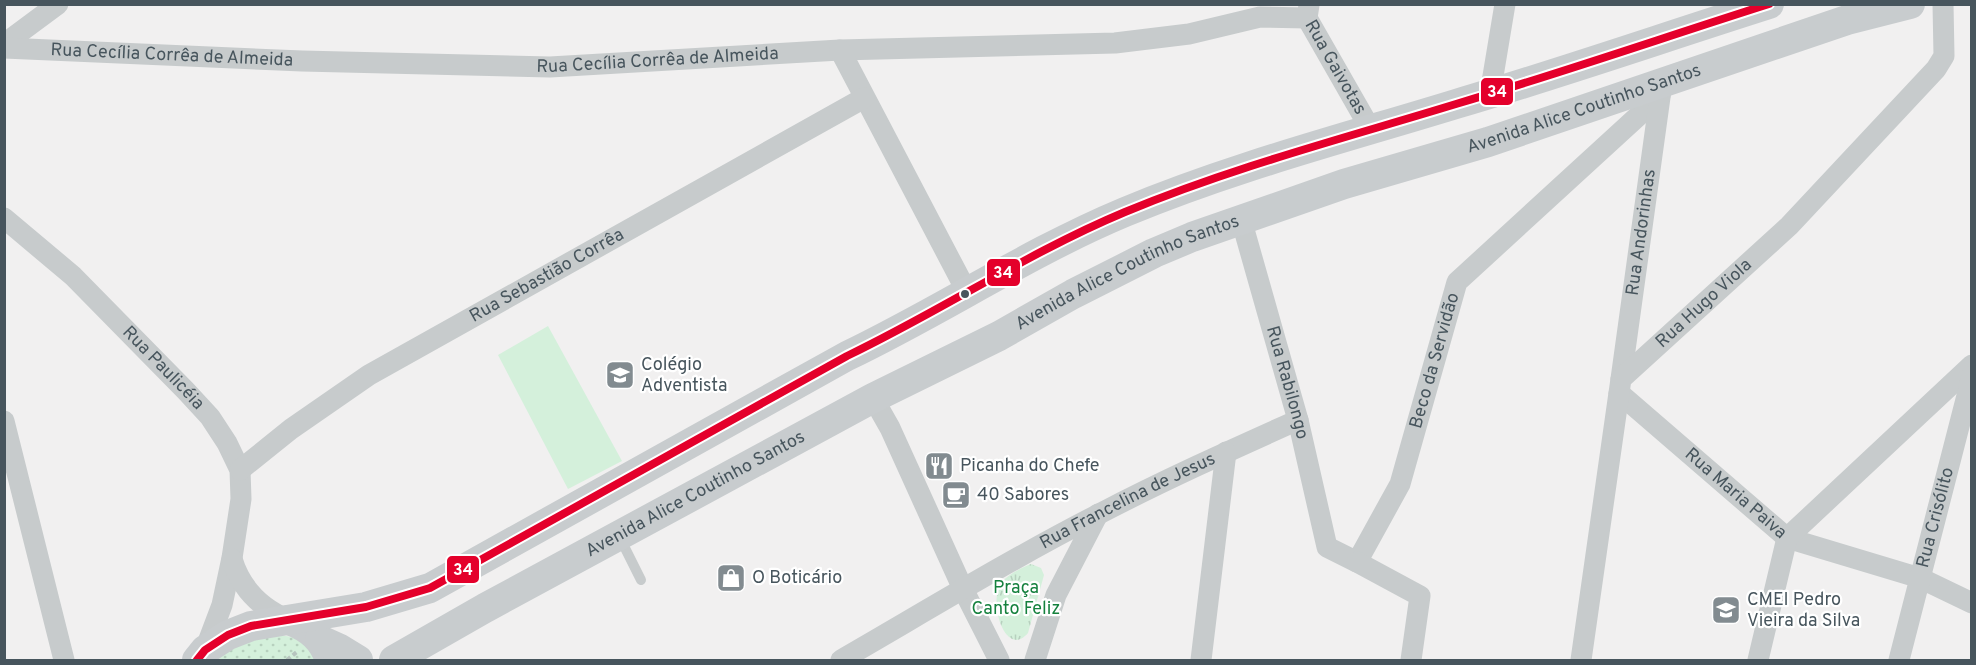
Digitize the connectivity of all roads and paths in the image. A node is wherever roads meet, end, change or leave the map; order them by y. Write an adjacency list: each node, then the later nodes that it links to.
1 (58, 4): 10 (street)
2 (1241, 4): 9 (street)
3 (1505, 4): 13 (street)
4 (1769, 4): 8 (main road)
5 (1910, 4): 12 (main road, Avenida Alice Coutinho Santos)
6 (1943, 4): 21 (street, Rua Hugo Viola)
7 (1308, 11): 9 (street, Rua Cecília Corrêa de Almeida); 15 (street, Rua Gaivotas)
8 (1709, 14): 13 (main road)
9 (1260, 17): 11 (street, Rua Cecília Corrêa de Almeida)
10 (4, 46): 11 (street, Rua Cecília Corrêa de Almeida)
11 (840, 50): 14 (street)
12 (1661, 90): 17 (main road, Avenida Alice Coutinho Santos); 21 (street, Rua Andorinhas); 31 (street, Beco da Servidão)
13 (1490, 94): 15 (main road)
14 (864, 98): 18 (street); 26 (street, Rua Sebastião Corrêa)
15 (1371, 130): 18 (main road)
16 (4, 218): 26 (street, Rua Paulicéia)
17 (1241, 219): 22 (main road, Avenida Alice Coutinho Santos); 23 (street, Rua Rabilongo)
18 (968, 292): 36 (main road)
19 (1971, 365): 29 (street)
20 (1971, 376): 32 (street, Rua Crisólito)
21 (1620, 386): 29 (street, Rua Maria Paiva); 47 (street)
22 (873, 399): 28 (main road, Avenida Alice Coutinho Santos); 34 (street)
23 (1298, 420): 25 (street, Rua Francelina de Jesus); 31 (street, Rua Rabilongo)
24 (4, 421): 39 (street)
25 (1226, 452): 27 (street, Rua Francelina de Jesus); 45 (street)
26 (240, 470): 30 (street, Rua Paulicéia)
27 (1098, 514): 34 (street, Rua Francelina de Jesus); 44 (street)
28 (618, 536): 33 (lane); 41 (main road, Avenida Alice Coutinho Santos)
29 (1787, 538): 32 (street, Rua Maria Paiva); 48 (street)
30 (232, 558): 36 (street); 38 (street, Rua Paulicéia)
31 (1357, 562): 46 (street)
32 (1920, 578): 35 (street, Rua Maria Paiva); 49 (street, Rua Crisólito)
33 (641, 580)
34 (963, 589): 42 (street, Rua Francelina de Jesus); 43 (street)
35 (1971, 603)
36 (289, 620): 37 (main road); 38 (main road)
37 (325, 650): 40 (main road)
38 (201, 655)
39 (64, 660)
40 (358, 660)
41 (394, 660)
42 (841, 660)
43 (999, 660)
44 (1035, 660)
45 (1201, 660)
46 (1411, 660)
47 (1581, 660)
48 (1758, 660)
49 (1899, 660)

